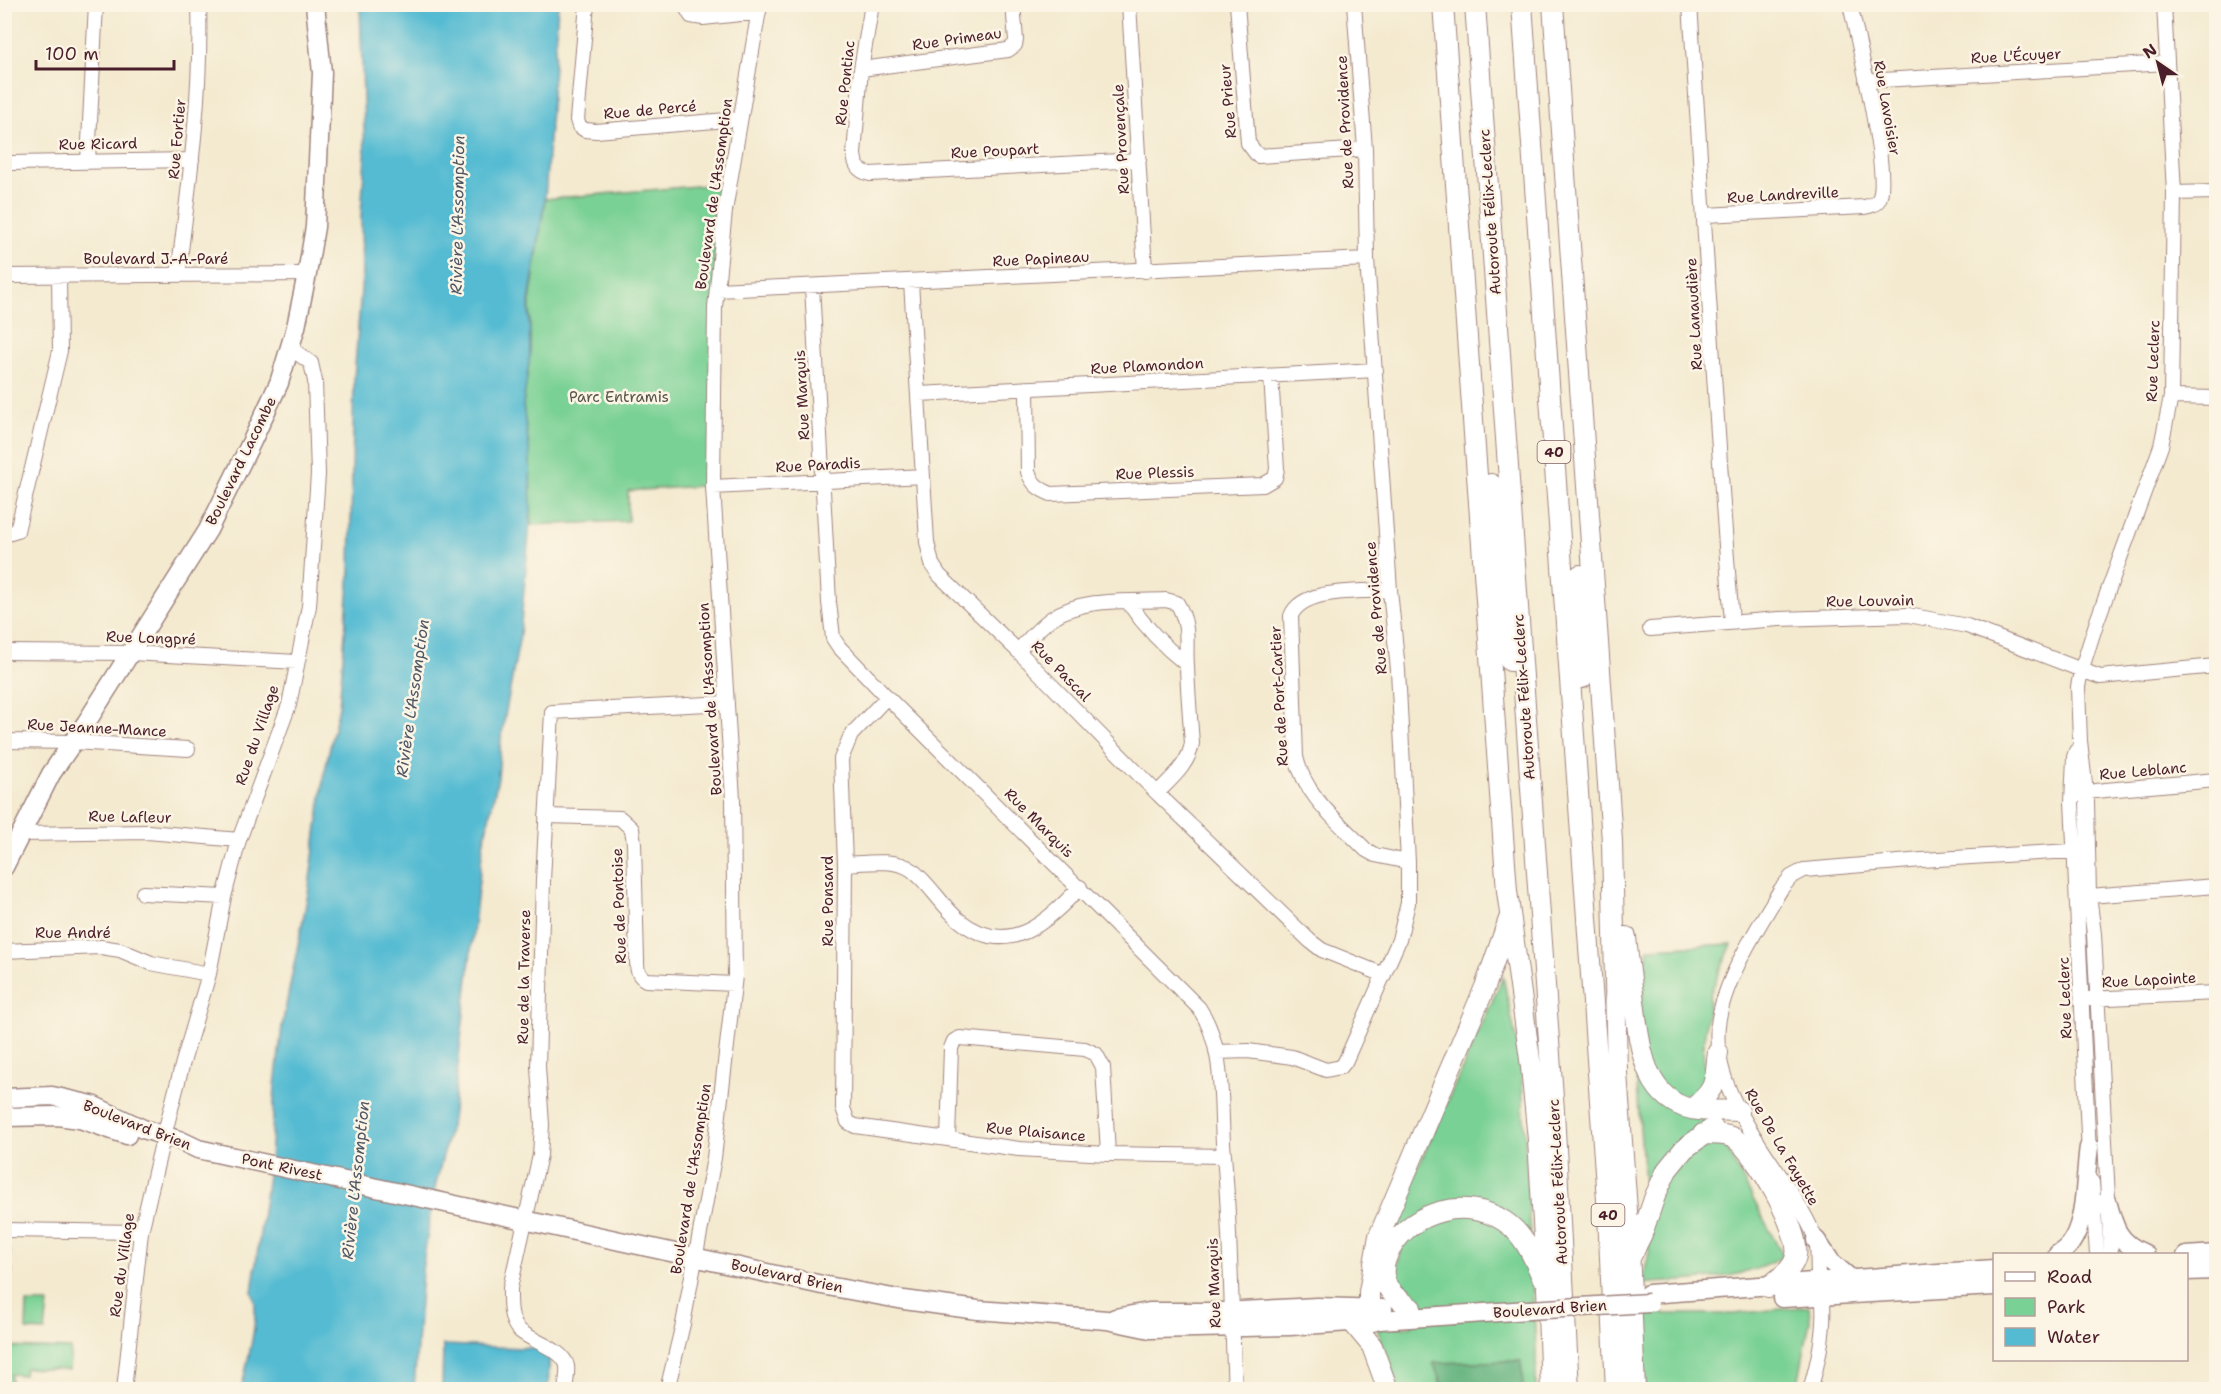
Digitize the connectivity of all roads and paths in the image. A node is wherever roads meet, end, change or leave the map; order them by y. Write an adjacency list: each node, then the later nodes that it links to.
1 (96, 4): 27 (street)
2 (199, 4): 24 (street, Rue Fortier)
3 (315, 4): 35 (main road, Boulevard Lacombe)
4 (586, 4): 22 (street, Rue de Percé)
5 (684, 4): 18 (street)
6 (872, 4): 20 (street, Rue Pontiac)
7 (1013, 4): 20 (street, Rue Primeau)
8 (1129, 4): 25 (street, Rue Provençale)
9 (1237, 4): 23 (street, Rue Prieur)
10 (1354, 4): 23 (street, Rue de Providence)
11 (1443, 4): 42 (highway)
12 (1475, 4): 76 (highway, Autoroute Félix-Leclerc)
13 (1522, 4): 91 (highway, 40)
14 (1553, 4): 44 (highway)
15 (1690, 4): 32 (street, Rue Lanaudière)
16 (1851, 4): 21 (street, Rue Lavoisier)
17 (2164, 4): 19 (street, Rue Leclerc)
18 (759, 8): 22 (street, Boulevard de L'Assomption)
19 (2167, 63): 21 (street, Rue L'Écuyer); 30 (street, Rue Leclerc)
20 (861, 69): 28 (street, Rue Pontiac)
21 (1866, 81): 31 (street, Rue Lavoisier)
22 (739, 119): 41 (street, Boulevard de L'Assomption)
23 (1365, 149): 33 (street, Rue de Providence)
24 (192, 160): 27 (street, Rue Ricard); 36 (street, Rue Fortier)
25 (1139, 160): 28 (street, Rue Poupart); 34 (street, Rue Provençale)
26 (4, 161): 27 (street, Rue Ricard)
27 (88, 161)
28 (856, 166)
29 (2217, 192): 30 (street)
30 (2174, 193): 49 (street, Rue Leclerc)
31 (1864, 207): 32 (street, Rue Landreville)
32 (1705, 215): 57 (street, Rue Lanaudière)
33 (1367, 259): 34 (street, Rue Papineau); 45 (street, Rue de Providence)
34 (1145, 271): 39 (street, Rue Papineau)
35 (308, 274): 36 (street, Boulevard J.-A.-Paré); 43 (main road, Boulevard Lacombe)
36 (178, 275): 38 (street, Boulevard J.-A.-Paré)
37 (4, 276): 38 (street, Boulevard J.-A.-Paré)
38 (60, 276): 54 (street)
39 (911, 282): 40 (street, Rue Papineau); 48 (street, Rue Pascal)
40 (812, 286): 41 (street, Rue Papineau); 52 (street, Rue Marquis)
41 (717, 290): 53 (street, Boulevard de L'Assomption)
42 (1466, 306): 76 (highway); 92 (highway)
43 (289, 347): 61 (main road, Boulevard Lacombe); 62 (street, Rue du Village)
44 (1577, 365): 80 (highway); 91 (highway)
45 (1376, 370): 46 (street, Rue Plamondon); 55 (street, Rue de Providence)
46 (1271, 376): 47 (street, Rue Plamondon); 47 (street, Rue Plessis)
47 (1027, 388): 48 (street, Rue Plamondon)
48 (919, 394): 51 (street, Rue Pascal)
49 (2171, 397): 50 (street); 65 (street, Rue Leclerc)
50 (2217, 398)
51 (923, 476): 52 (street, Rue Paradis); 59 (street, Rue Pascal)
52 (823, 481): 53 (street, Rue Paradis); 66 (street, Rue Marquis)
53 (713, 487): 67 (street, Boulevard de L'Assomption)
54 (4, 535)
55 (1390, 590): 83 (street, Rue de Providence); 83 (street, Rue de Port-Cartier)
56 (1128, 602): 59 (street); 63 (street); 63 (street)
57 (1732, 622): 58 (street, Rue Louvain); 65 (street, Rue Louvain)
58 (1650, 629)
59 (1018, 651): 73 (street, Rue Pascal)
60 (4, 652): 61 (street, Rue Longpré)
61 (131, 653): 62 (street, Rue Longpré); 70 (main road, Boulevard Lacombe)
62 (297, 662): 79 (street, Rue du Village)
63 (1186, 664): 73 (street)
64 (2217, 666): 65 (street, Rue Louvain)
65 (2081, 671): 69 (street, Rue Leclerc)
66 (888, 697): 84 (street, Rue Ponsard); 87 (street, Rue Marquis)
67 (727, 703): 77 (street, Rue de la Traverse); 96 (street, Boulevard de L'Assomption)
68 (4, 741): 70 (street, Rue Jeanne-Mance)
69 (2079, 741): 74 (street, Rue Leclerc); 75 (street, Rue Leclerc)
70 (73, 742): 71 (street, Rue Jeanne-Mance); 78 (main road, Boulevard Lacombe)
71 (188, 749)
72 (2217, 780): 74 (street, Rue Leblanc)
73 (1157, 793): 95 (street, Rue Pascal)
74 (2086, 793): 75 (street, Rue Leblanc); 81 (street, Rue Leclerc)
75 (2072, 796): 82 (street, Rue Leclerc)
76 (1531, 805): 148 (highway, Autoroute Félix-Leclerc)
77 (546, 816): 96 (street, Rue de Pontoise); 116 (street, Rue de la Traverse)
78 (14, 840): 79 (street, Rue Lafleur); 85 (main road, Boulevard Lacombe)
79 (239, 840): 90 (street, Rue du Village)
80 (1612, 841): 103 (highway); 127 (highway)
81 (2088, 850): 82 (street, Rue De La Fayette); 89 (street, Rue Leclerc)
82 (2074, 851): 98 (street, Rue Leclerc); 101 (street, Rue De La Fayette)
83 (1408, 862): 95 (street, Rue de Providence)
84 (845, 864): 87 (street); 106 (street, Rue Ponsard)
85 (4, 867)
86 (2217, 886): 89 (street)
87 (1080, 887): 100 (street, Rue Marquis)
88 (143, 893): 90 (street)
89 (2089, 896): 99 (street, Rue Leclerc)
90 (224, 897): 94 (street, Rue du Village)
91 (1585, 899): 149 (highway, 40)
92 (1510, 916): 134 (highway); 139 (highway)
93 (4, 951): 94 (street, Rue André)
94 (209, 974): 109 (street, Rue du Village)
95 (1384, 975): 100 (street, Rue de Providence)
96 (734, 984): 126 (street, Boulevard de L'Assomption)
97 (2217, 993): 99 (street, Rue Lapointe)
98 (2082, 999): 99 (street, Rue Lapointe); 110 (street, Rue Leclerc)
99 (2097, 999): 114 (street, Rue Leclerc)
100 (1217, 1052): 112 (street, Rue Marquis)
101 (1718, 1052): 103 (highway); 104 (street, Rue De La Fayette)
102 (4, 1098): 109 (main road, Boulevard Brien)
103 (1692, 1109): 104 (highway)
104 (1739, 1111): 107 (highway); 119 (street, Rue De La Fayette)
105 (4, 1117): 109 (main road, Boulevard Brien)
106 (848, 1122): 108 (street, Rue Plaisance)
107 (1703, 1134): 127 (highway); 133 (highway)
108 (948, 1139): 111 (street, Rue Plaisance); 111 (street)
109 (163, 1142): 113 (main road, Boulevard Brien); 118 (street, Rue du Village)
110 (2089, 1147): 120 (main road); 121 (street, Rue Leclerc)
111 (1108, 1154): 112 (street, Rue Plaisance)
112 (1224, 1156): 140 (street, Rue Marquis)
113 (235, 1157): 115 (main road, Pont Rivest)
114 (2107, 1201): 122 (street, Rue Leclerc); 123 (main road)
115 (471, 1207): 116 (main road, Boulevard Brien)
116 (526, 1220): 126 (main road, Boulevard Brien); 143 (street, Rue de la Traverse)
117 (4, 1230): 118 (street)
118 (141, 1232): 142 (street, Rue du Village)
119 (1816, 1240): 131 (main road); 135 (street, Rue De La Fayette)
120 (2061, 1253)
121 (2097, 1253)
122 (2110, 1253)
123 (2143, 1253)
124 (2217, 1254): 125 (main road)
125 (2188, 1256)
126 (696, 1257): 140 (main road, Boulevard Brien); 144 (street, Boulevard de L'Assomption)
127 (1630, 1258): 150 (highway)
128 (1993, 1269): 131 (main road, Boulevard Brien)
129 (2217, 1270): 130 (main road)
130 (2188, 1271)
131 (1851, 1280): 135 (main road, Boulevard Brien)
132 (1993, 1286): 135 (main road, Boulevard Brien)
133 (1768, 1287): 135 (main road, Boulevard Brien); 136 (main road, Boulevard Brien)
134 (1547, 1288): 138 (highway); 147 (highway)
135 (1821, 1289): 136 (main road, Boulevard Brien); 151 (street, Rue De La Fayette)
136 (1648, 1299): 137 (main road, Boulevard Brien)
137 (1529, 1306): 138 (main road, Boulevard Brien); 139 (main road, Boulevard Brien)
138 (1412, 1308): 139 (main road, Boulevard Brien)
139 (1371, 1315): 140 (main road, Boulevard Brien); 141 (main road, Boulevard Brien)
140 (1233, 1319): 141 (main road, Boulevard Brien); 145 (street, Rue Marquis)
141 (1353, 1323): 146 (highway)
142 (124, 1389)
143 (565, 1389)
144 (667, 1389)
145 (1235, 1389)
146 (1388, 1389)
147 (1551, 1389)
148 (1569, 1389)
149 (1616, 1389)
150 (1635, 1389)
151 (1810, 1389)

